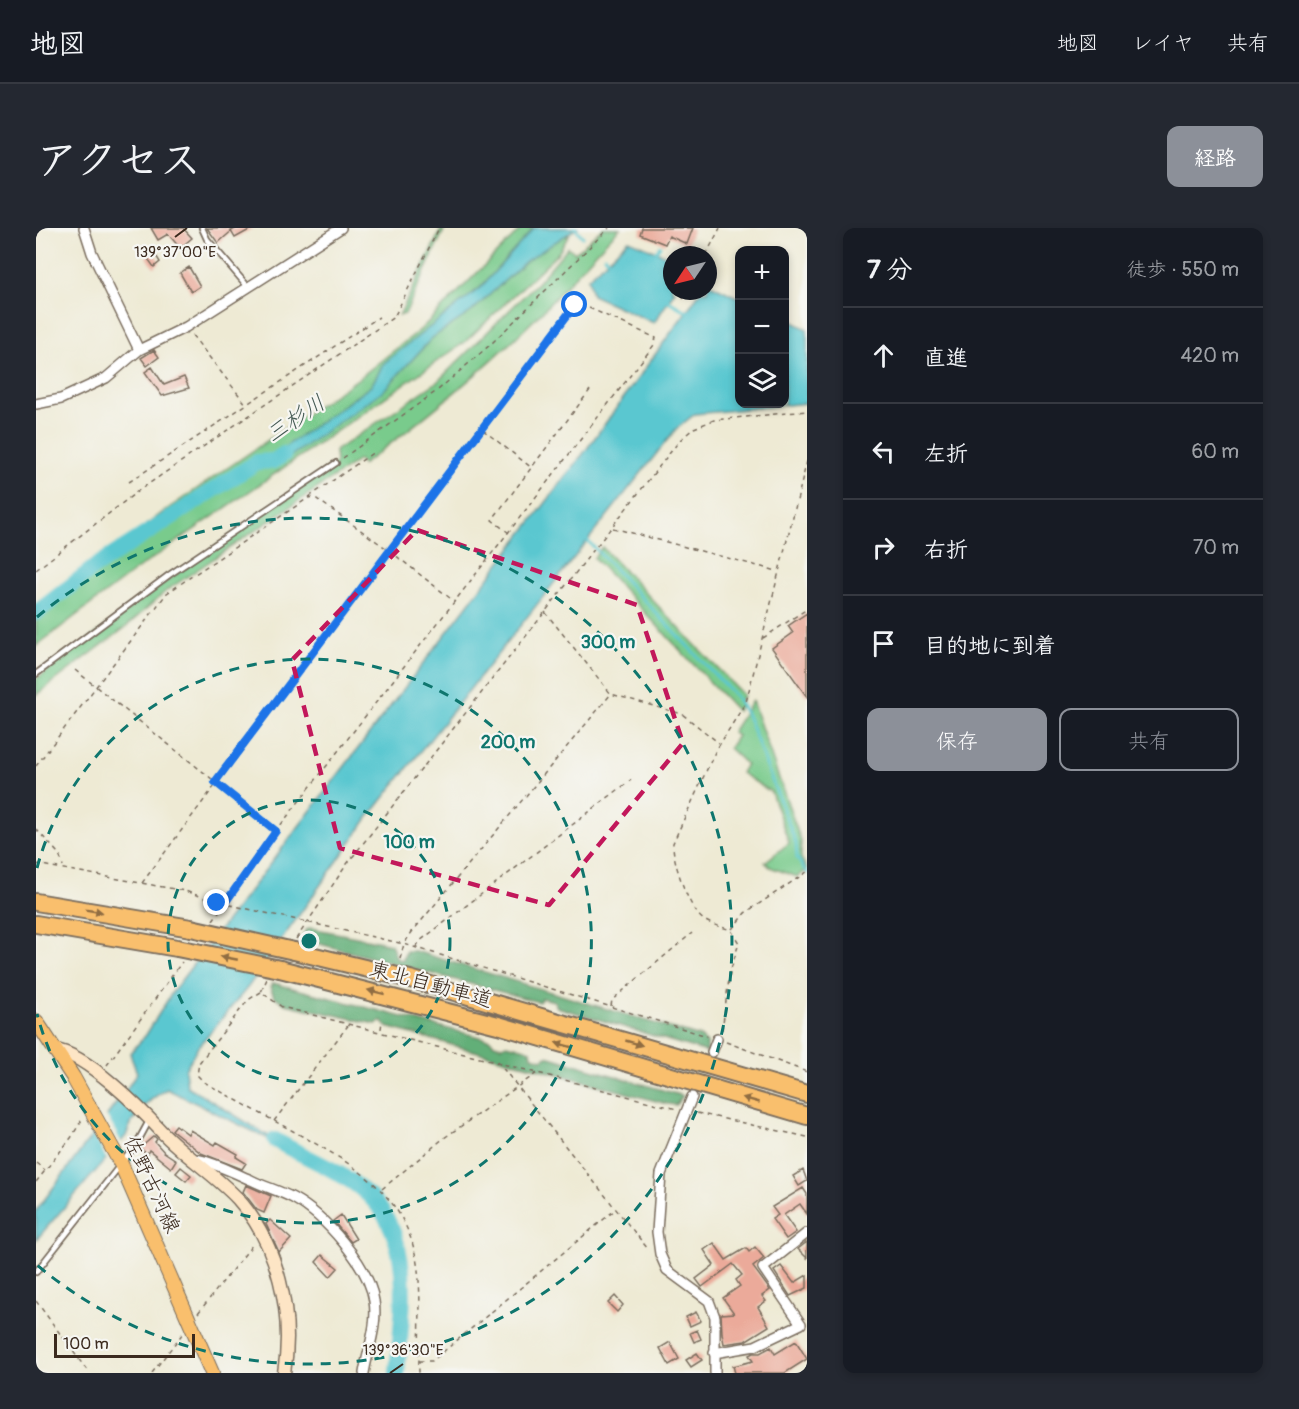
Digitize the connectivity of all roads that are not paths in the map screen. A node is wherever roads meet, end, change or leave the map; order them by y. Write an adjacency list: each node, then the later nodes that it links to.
1 (84, 228): 5 (street)
2 (202, 228): 4 (lane)
3 (341, 228): 4 (street)
4 (249, 288): 5 (street)
5 (139, 350): 6 (street)
6 (36, 404)
7 (336, 463): 8 (lane)
8 (36, 675)
9 (36, 902): 15 (highway, 東北自動車道, one-way to 15, bridge)
10 (36, 924): 17 (highway, 東北自動車道, one-way to 10, bridge)
11 (36, 1021): 13 (main road, 佐野古河線)
12 (717, 1039): 14 (street)
13 (55, 1050): 18 (street); 20 (main road, 佐野古河線)
14 (712, 1052)
15 (807, 1094)
16 (692, 1097): 23 (street)
17 (807, 1116)
18 (150, 1119): 19 (street); 20 (lane)
19 (196, 1159): 25 (street); 26 (street)
20 (119, 1160): 22 (lane); 24 (main road, 佐野古河線)
21 (807, 1233): 23 (street)
22 (36, 1272)
23 (714, 1353): 27 (street)
24 (212, 1373)
25 (284, 1373)
26 (364, 1373)
27 (714, 1373)

